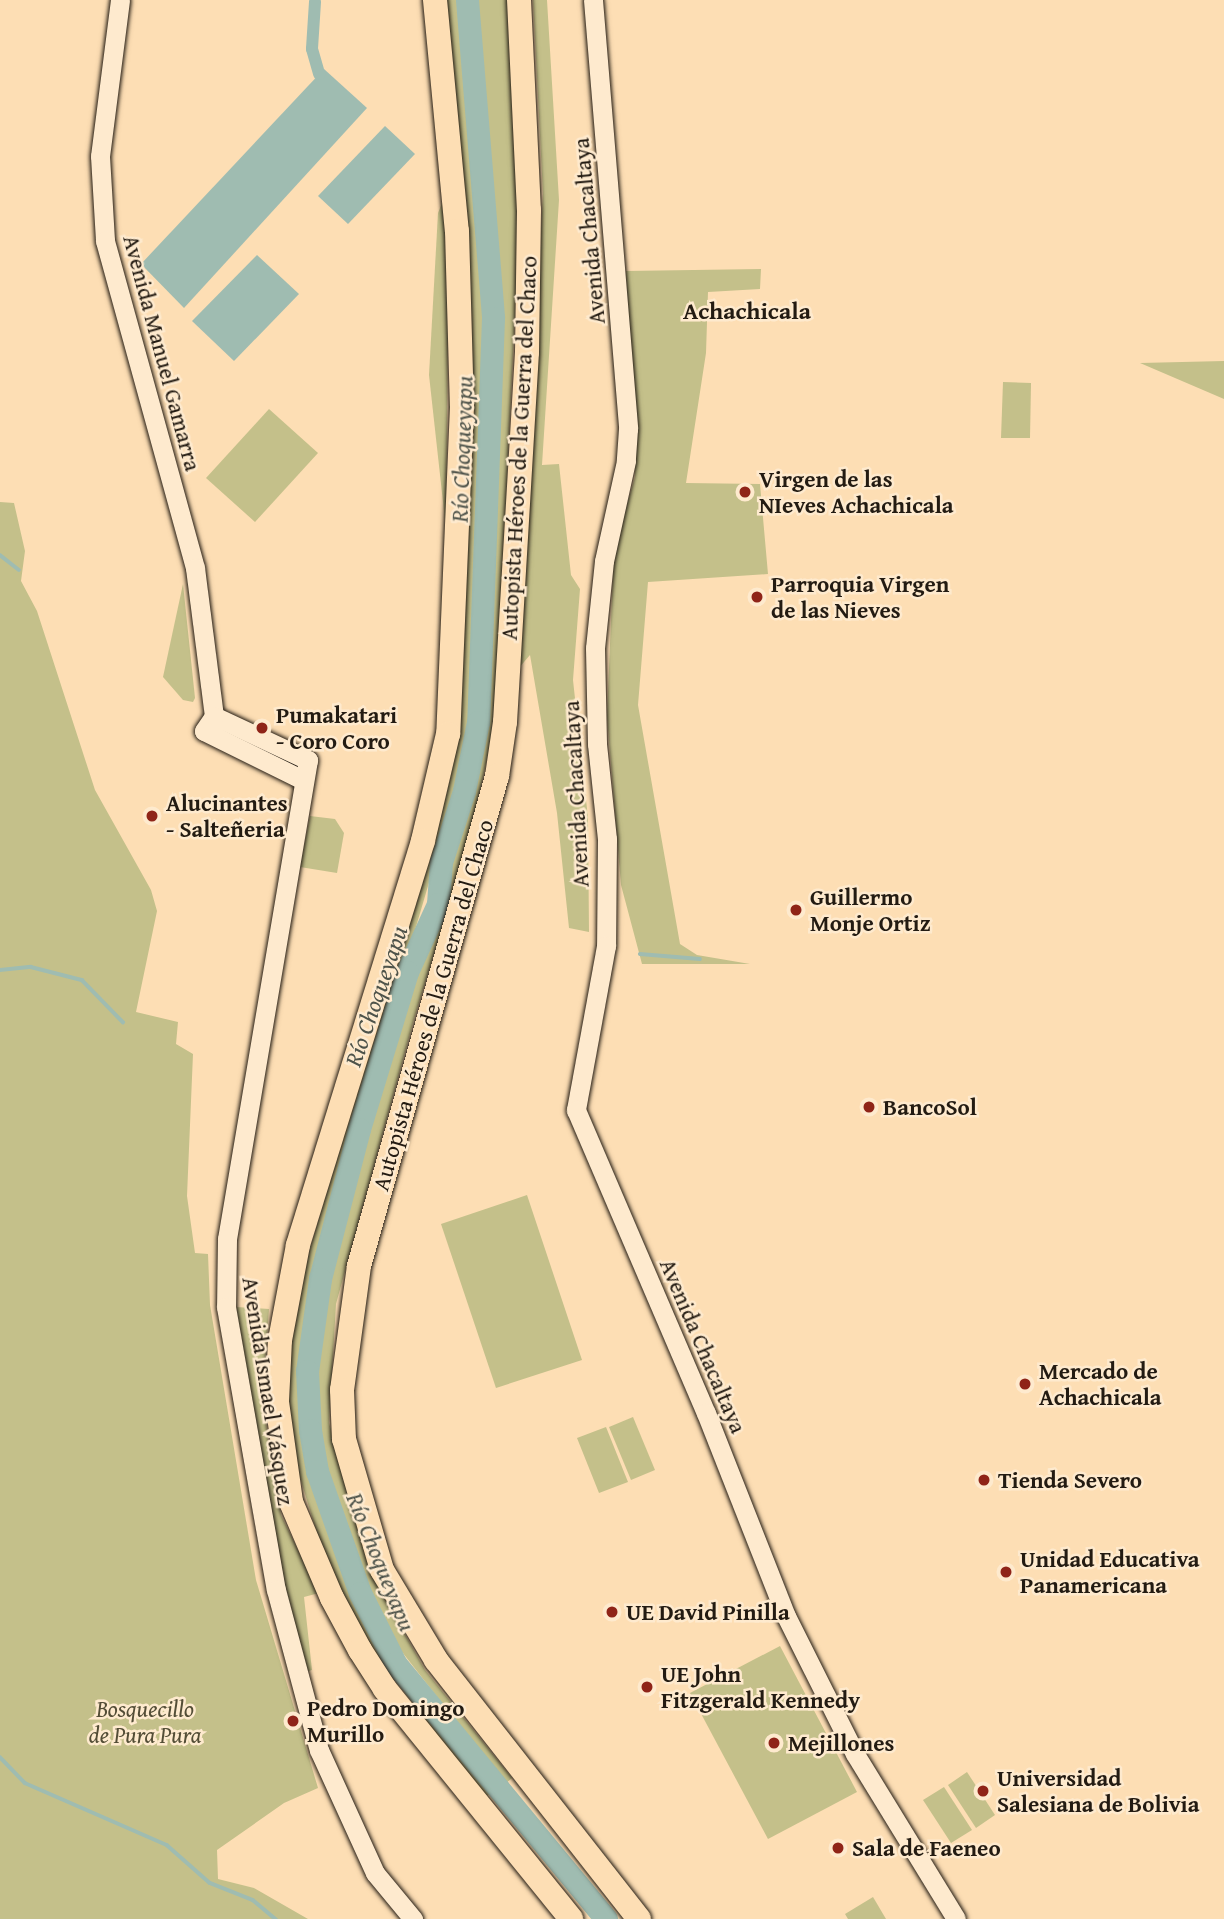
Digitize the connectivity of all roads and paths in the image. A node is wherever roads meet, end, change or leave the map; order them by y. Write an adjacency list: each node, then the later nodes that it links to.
1 (120, 0): 5 (main road, Avenida Manuel Gamarra)
2 (435, 0): 8 (highway)
3 (519, 0): 9 (highway, Autopista Héroes de la Guerra del Chaco)
4 (593, 0): 10 (main road, Avenida Chacaltaya)
5 (209, 723): 6 (main road); 6 (main road, Avenida Ismael Vásquez)
6 (303, 780): 7 (main road, Avenida Ismael Vásquez)
7 (413, 1919)
8 (571, 1919)
9 (639, 1919)
10 (957, 1919)

